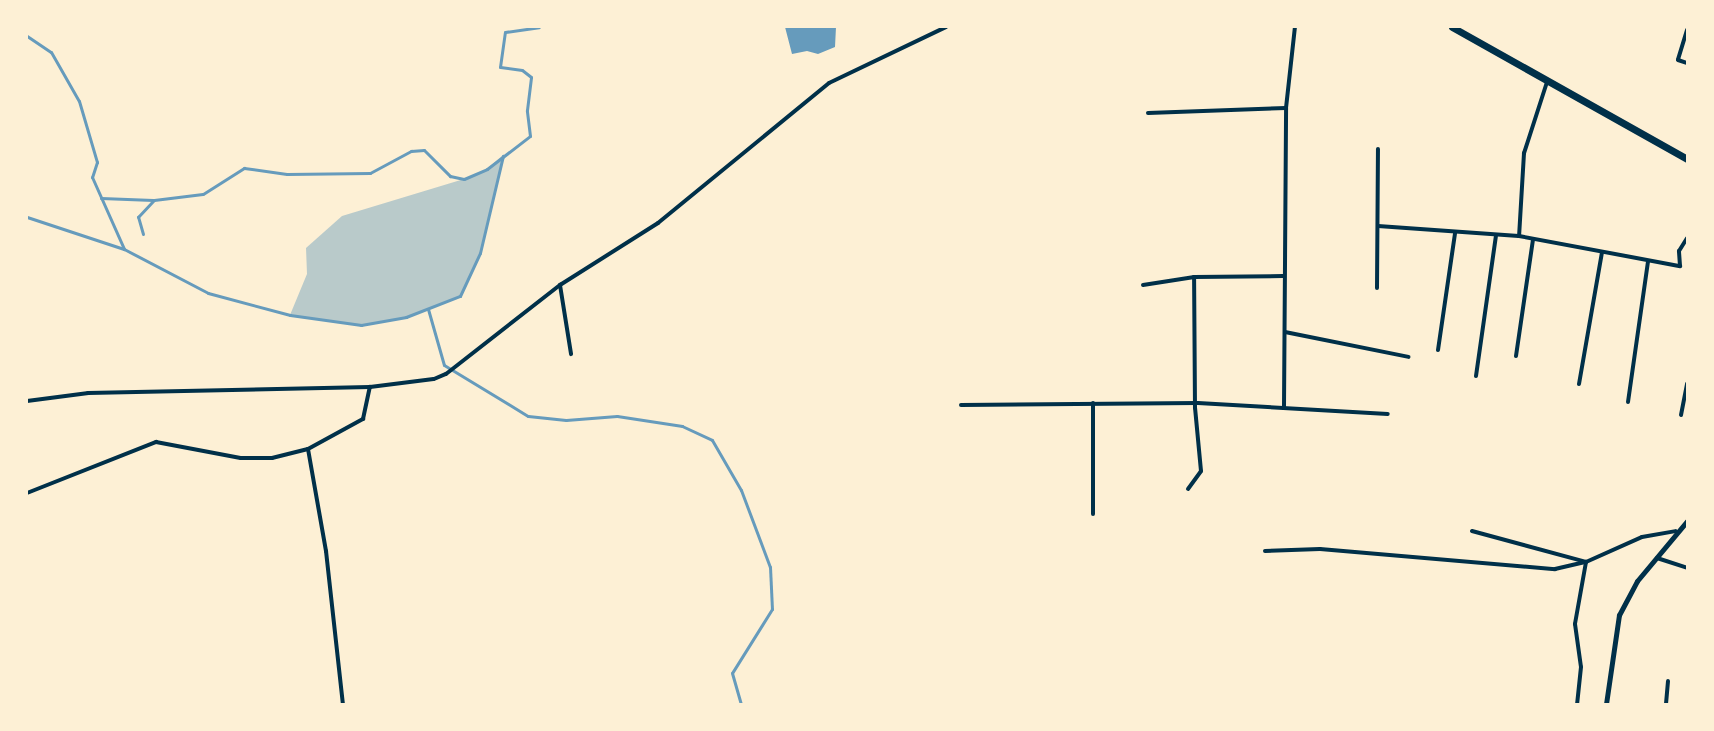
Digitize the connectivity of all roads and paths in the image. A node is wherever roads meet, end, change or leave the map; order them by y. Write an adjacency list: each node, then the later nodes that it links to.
1 (946, 27): 21 (street)
2 (1295, 27): 7 (street)
3 (1452, 27): 6 (highway)
4 (1687, 30): 5 (street)
5 (1687, 63)
6 (1547, 82): 10 (highway); 14 (street)
7 (1286, 108): 8 (street); 19 (street)
8 (1148, 113)
9 (1378, 149): 11 (street)
10 (1687, 159)
11 (1378, 226): 12 (street); 23 (street)
12 (1455, 233): 13 (street); 25 (street)
13 (1496, 236): 14 (street); 29 (street)
14 (1519, 236): 16 (street)
15 (1687, 238): 18 (street)
16 (1533, 240): 17 (street); 27 (street)
17 (1602, 252): 18 (street); 30 (street)
18 (1648, 261): 34 (street)
19 (1283, 276): 20 (street); 24 (street)
20 (1194, 277): 22 (street); 36 (street)
21 (561, 285): 26 (street); 32 (street)
22 (1143, 285)
23 (1377, 288)
24 (1285, 332): 28 (street); 38 (street)
25 (1438, 350)
26 (571, 354)
27 (1516, 356)
28 (1409, 357)
29 (1476, 376)
30 (1579, 384)
31 (1687, 384): 40 (street)
32 (370, 387): 33 (street); 41 (street)
33 (27, 401)
34 (1628, 402)
35 (1093, 403): 36 (street); 37 (street); 44 (street)
36 (1198, 403): 38 (street); 42 (street)
37 (961, 405)
38 (1284, 407): 39 (street)
39 (1388, 414)
40 (1682, 415)
41 (308, 449): 43 (street); 53 (street)
42 (1188, 489)
43 (27, 493)
44 (1093, 514)
45 (1687, 521): 47 (street)
46 (1473, 531): 50 (street)
47 (1675, 531): 49 (street); 50 (street)
48 (1265, 551): 50 (street)
49 (1657, 558): 51 (street); 55 (street)
50 (1586, 562): 54 (street)
51 (1687, 568)
52 (1668, 681): 56 (street)
53 (343, 704)
54 (1577, 704)
55 (1606, 704)
56 (1666, 704)

